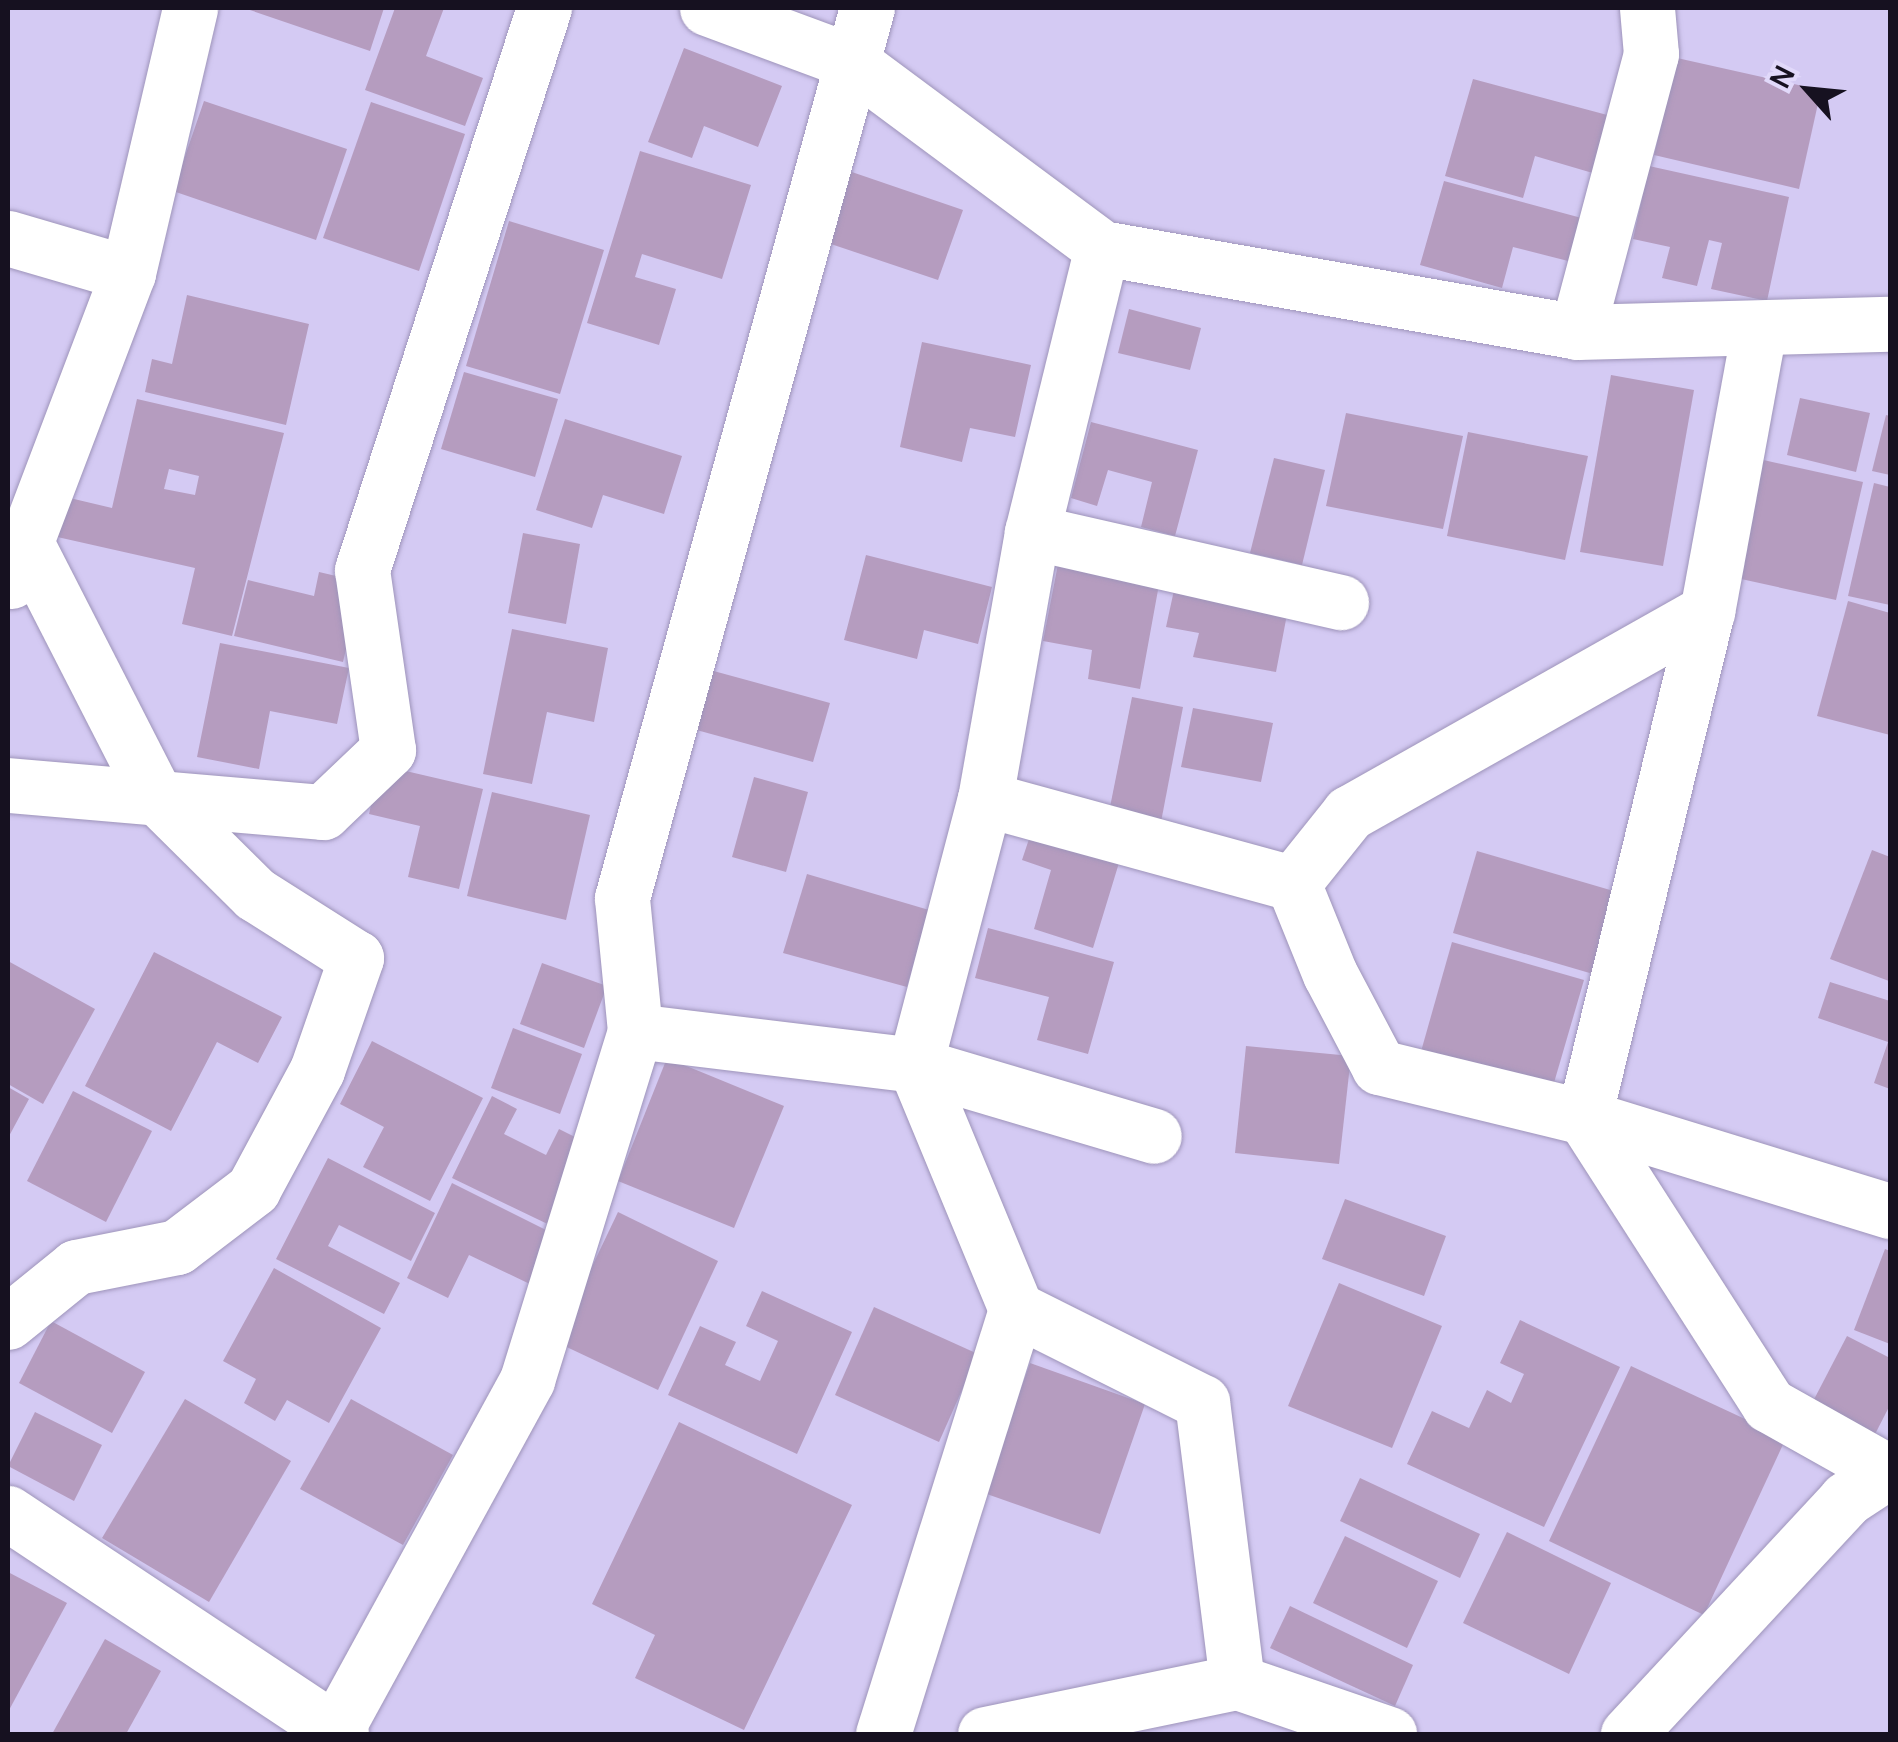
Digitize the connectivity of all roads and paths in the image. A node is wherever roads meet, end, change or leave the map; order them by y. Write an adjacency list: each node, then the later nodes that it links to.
1 (190, 8): 9 (street)
2 (544, 8): 18 (street)
3 (707, 8): 6 (street)
4 (867, 8): 6 (street)
5 (1656, 23): 12 (street)
6 (850, 61): 8 (street); 21 (street)
7 (8, 238): 9 (street)
8 (1102, 248): 12 (street); 13 (street)
9 (128, 273): 14 (street)
10 (1890, 324): 11 (street)
11 (1760, 329): 12 (street); 16 (street)
12 (1576, 332)
13 (1032, 532): 15 (street); 19 (street)
14 (18, 568): 18 (street)
15 (1340, 602)
16 (1707, 611): 20 (street); 23 (street)
17 (8, 786): 18 (street)
18 (155, 795): 27 (street)
19 (985, 798): 20 (street); 22 (street)
20 (1293, 883): 23 (street)
21 (635, 1032): 22 (street); 31 (street)
22 (915, 1065): 24 (street); 26 (street)
23 (1584, 1117): 25 (street); 28 (street)
24 (1154, 1136)
25 (1890, 1211)
26 (1016, 1309): 30 (street); 32 (street)
27 (8, 1322)
28 (1890, 1472): 35 (street)
29 (8, 1512): 31 (street)
30 (1237, 1682): 33 (street); 34 (street)
31 (338, 1733)
32 (882, 1734)
33 (985, 1734)
34 (1389, 1734)
35 (1628, 1734)

